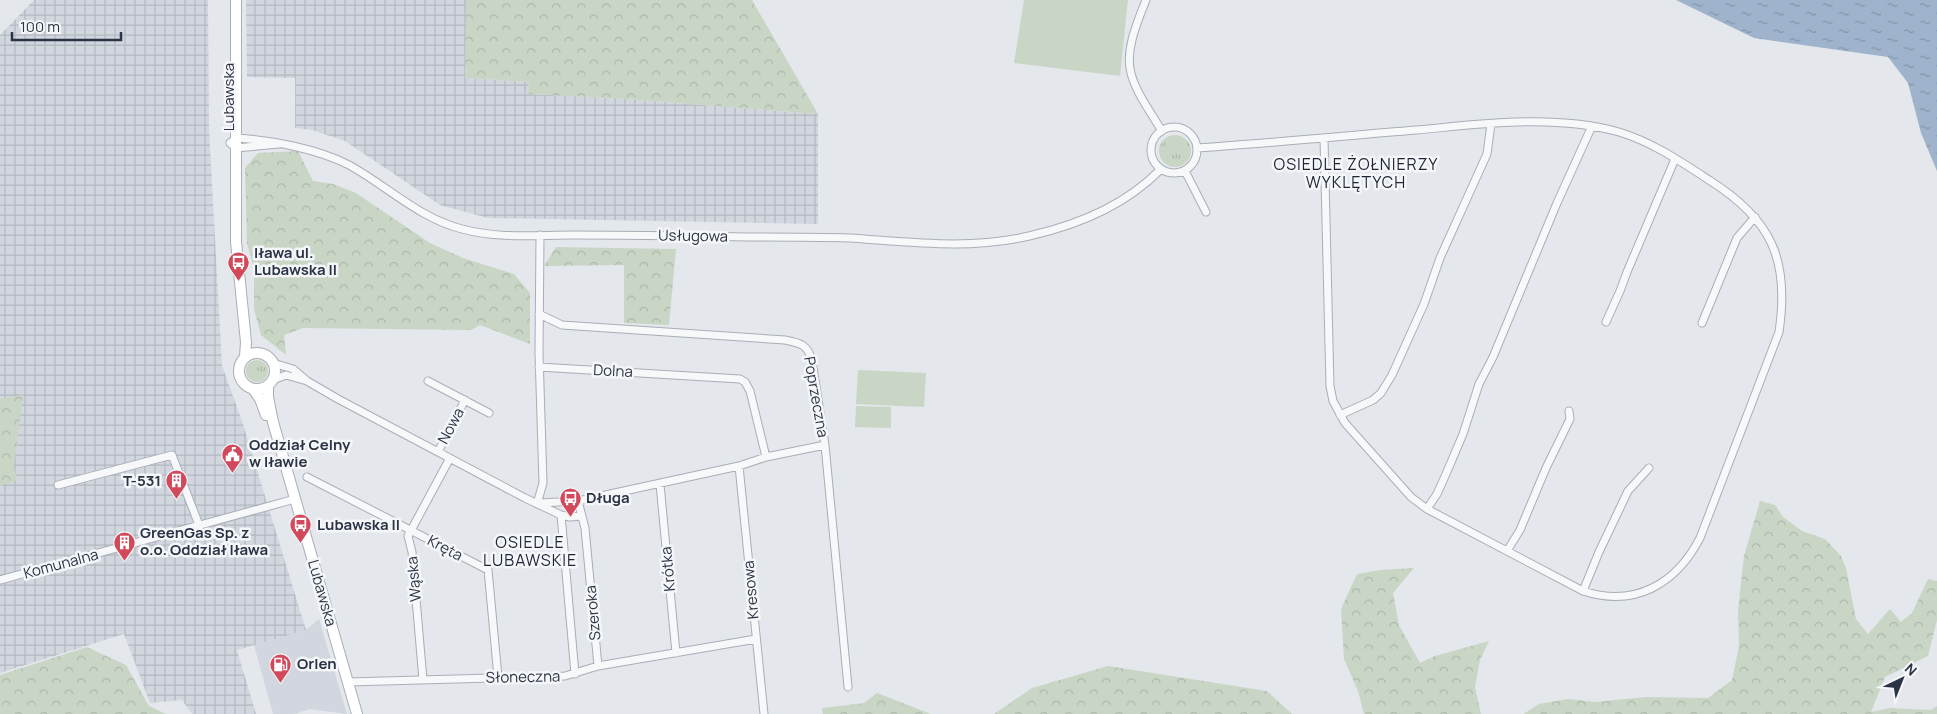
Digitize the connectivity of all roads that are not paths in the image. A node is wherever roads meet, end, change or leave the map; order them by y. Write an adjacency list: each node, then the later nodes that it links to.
1 (229, 0): 8 (main road, Lubawska)
2 (236, 0): 8 (main road, Lubawska)
3 (1146, 0): 6 (street)
4 (1491, 124): 5 (street); 7 (street); 31 (street)
5 (1592, 126): 10 (street); 44 (street)
6 (1162, 131): 9 (street); 11 (street)
7 (1324, 138): 9 (street); 31 (street)
8 (234, 143): 15 (street, Usługowa); 16 (main road, Lubawska)
9 (1197, 148): 12 (street)
10 (1675, 158): 14 (street); 18 (street)
11 (1161, 169): 12 (street); 15 (street, Usługowa)
12 (1185, 171): 13 (street)
13 (1206, 212)
14 (1754, 217): 19 (street); 51 (street)
15 (540, 236): 17 (street)
16 (242, 311): 20 (main road, Lubawska); 21 (main road, Lubawska)
17 (539, 314): 23 (street); 32 (street, Poprzeczna)
18 (1606, 322)
19 (1702, 322)
20 (261, 353): 21 (main road); 22 (main road)
21 (245, 357): 27 (main road)
22 (273, 363): 24 (street); 26 (main road)
23 (539, 367): 34 (street, Dolna); 43 (street)
24 (307, 381): 26 (street); 33 (street)
25 (428, 381): 28 (street, Nowa)
26 (270, 382): 27 (main road); 41 (main road, Lubawska)
27 (253, 389): 41 (main road, Lubawska)
28 (465, 400): 30 (street, Nowa); 33 (street, Nowa)
29 (1569, 411): 49 (street)
30 (489, 413)
31 (1340, 415): 44 (street)
32 (825, 445): 34 (street); 60 (street, Poprzeczna)
33 (438, 452): 35 (street)
34 (766, 456): 36 (street)
35 (450, 458): 43 (street); 48 (street)
36 (739, 466): 39 (street); 52 (street, Kresowa)
37 (1649, 468): 51 (street)
38 (307, 476): 48 (street, Kręta)
39 (660, 484): 42 (street); 53 (street, Krótka)
40 (58, 485): 47 (street)
41 (292, 500): 47 (street, Komunalna); 56 (main road, Lubawska); 59 (main road, Lubawska)
42 (578, 501): 43 (street); 46 (street, Szeroka)
43 (536, 504): 45 (street)
44 (1427, 509): 49 (street)
45 (561, 515): 46 (street); 55 (street, Szeroka)
46 (581, 516): 54 (street, Szeroka)
47 (199, 525): 50 (street, Komunalna)
48 (411, 530): 57 (street, Kręta); 58 (street, Wąska)
49 (1507, 551): 51 (street)
50 (0, 580)
51 (1583, 591)
52 (756, 639): 53 (street, Słoneczna); 63 (street, Kresowa)
53 (676, 653): 54 (street, Słoneczna)
54 (598, 666): 55 (street, Słoneczna)
55 (575, 674): 57 (street, Słoneczna)
56 (339, 676): 59 (main road); 61 (main road, Lubawska)
57 (498, 677): 58 (street, Słoneczna)
58 (423, 680): 59 (street, Słoneczna)
59 (348, 682): 62 (main road, Lubawska)
60 (848, 687)
61 (350, 714)
62 (357, 714)
63 (764, 714)

